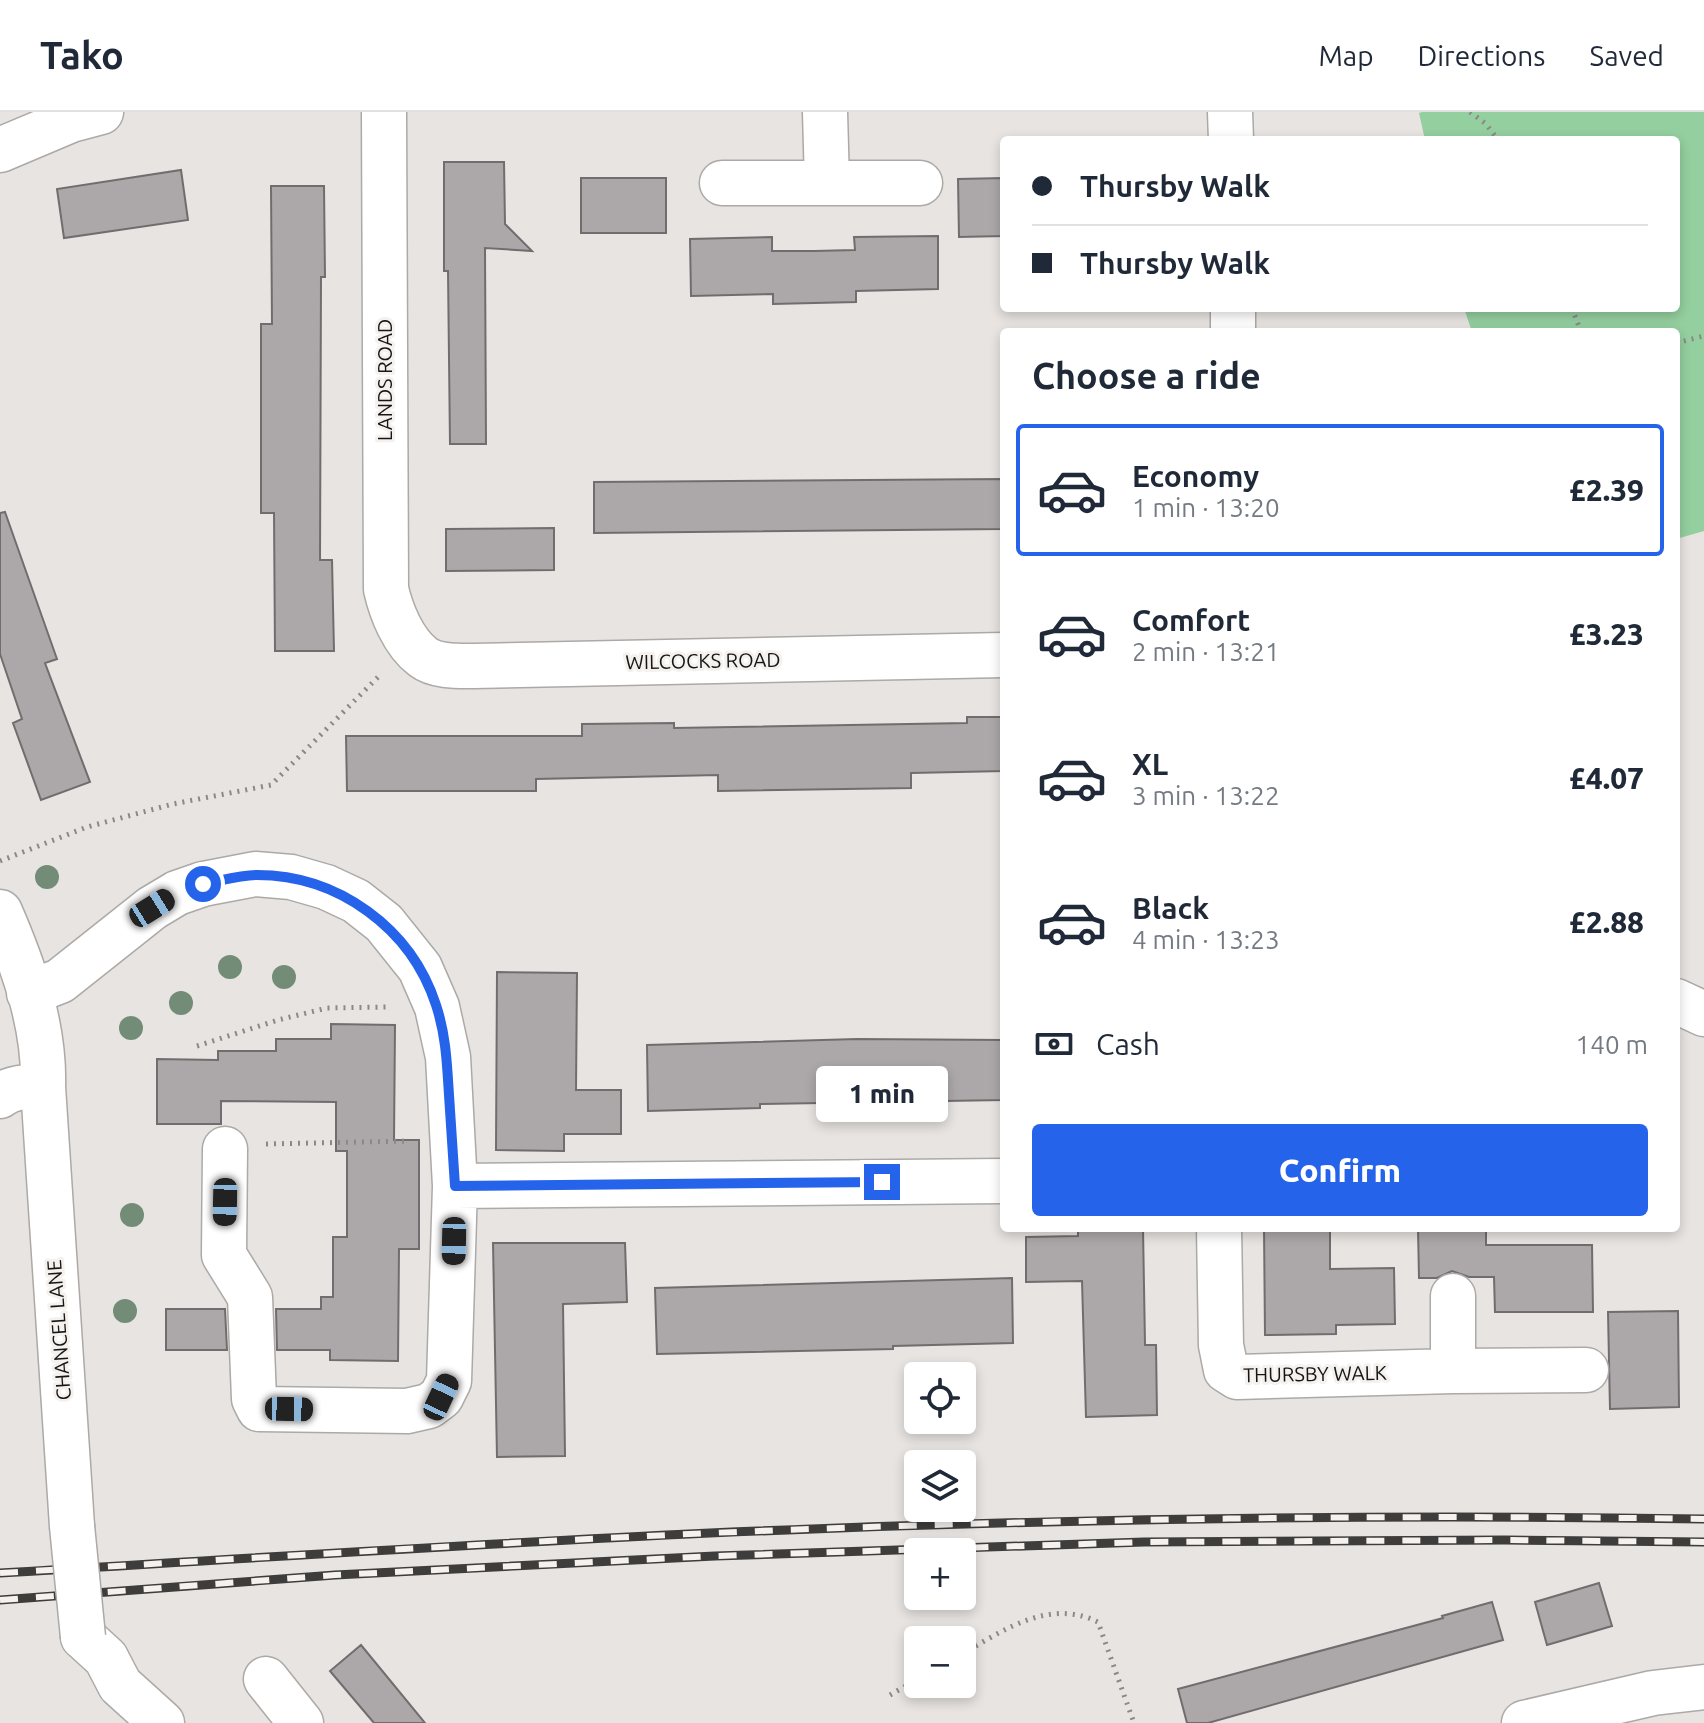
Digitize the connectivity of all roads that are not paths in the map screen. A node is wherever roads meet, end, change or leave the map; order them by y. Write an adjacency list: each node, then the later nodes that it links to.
1 (101, 112): 6 (street)
2 (384, 112): 10 (street, LANDS ROAD)
3 (825, 112): 8 (street)
4 (1230, 112): 5 (street)
5 (1231, 136)
6 (0, 150)
7 (722, 183): 8 (street)
8 (827, 183): 9 (street)
9 (920, 183)
10 (410, 643): 11 (street, WILCOCKS ROAD)
11 (1000, 655)
12 (0, 912): 13 (street, CHANCEL LANE)
13 (29, 993): 16 (street, CHANCEL LANE); 20 (street)
14 (1680, 1003): 15 (street)
15 (1704, 1014)
16 (43, 1087): 17 (street); 27 (street, CHANCEL LANE, bridge)
17 (0, 1096)
18 (225, 1149): 20 (street)
19 (1000, 1181): 20 (street)
20 (455, 1186)
21 (1219, 1232): 24 (street, THURSBY WALK)
22 (1453, 1296): 24 (street)
23 (1586, 1370): 24 (street, THURSBY WALK)
24 (1453, 1371)
25 (266, 1679): 28 (street)
26 (1704, 1687): 29 (street)
27 (162, 1723)
28 (301, 1723)
29 (1524, 1723)

